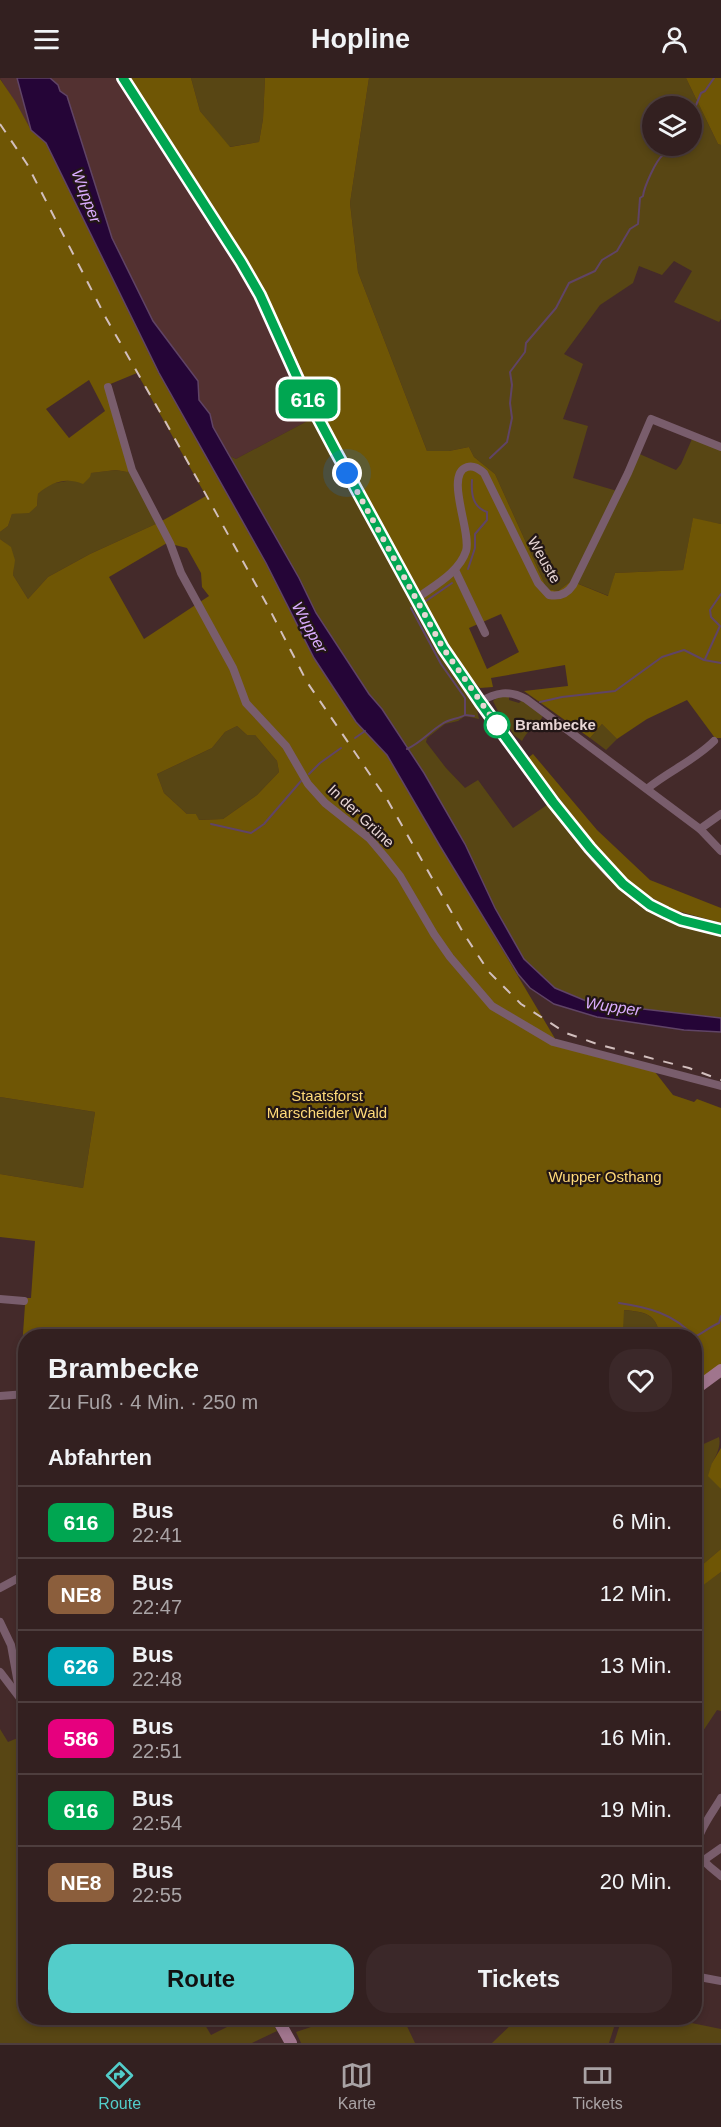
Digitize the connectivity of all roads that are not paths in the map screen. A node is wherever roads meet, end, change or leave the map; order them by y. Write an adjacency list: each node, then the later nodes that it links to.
1 (123, 78): 5 (main road)
2 (108, 387): 14 (street, In der Grüne)
3 (721, 447): 4 (street, Weuste)
4 (455, 570): 5 (street, Weuste); 6 (street)
5 (416, 599): 7 (main road)
6 (485, 633)
7 (480, 702): 9 (street); 13 (main road)
8 (714, 741): 9 (street)
9 (648, 788): 11 (street)
10 (721, 814): 11 (street)
11 (700, 829): 12 (street)
12 (721, 851)
13 (721, 930)
14 (721, 1086)
15 (0, 1299): 16 (street)
16 (24, 1301)
17 (721, 1370): 18 (main road)
18 (702, 1384)
19 (18, 1395): 20 (street)
20 (0, 1396)
21 (18, 1579): 22 (street)
22 (0, 1588)
23 (0, 1622): 25 (street)
24 (0, 1672): 26 (street)
25 (18, 1679)
26 (18, 1696)
27 (721, 1798): 28 (street)
28 (702, 1834)
29 (721, 1848): 31 (street)
30 (702, 1859): 31 (street)
31 (704, 1861): 32 (street)
32 (721, 1876)
33 (702, 1977): 34 (street)
34 (721, 1981)
35 (281, 2025): 36 (main road)
36 (291, 2043)

